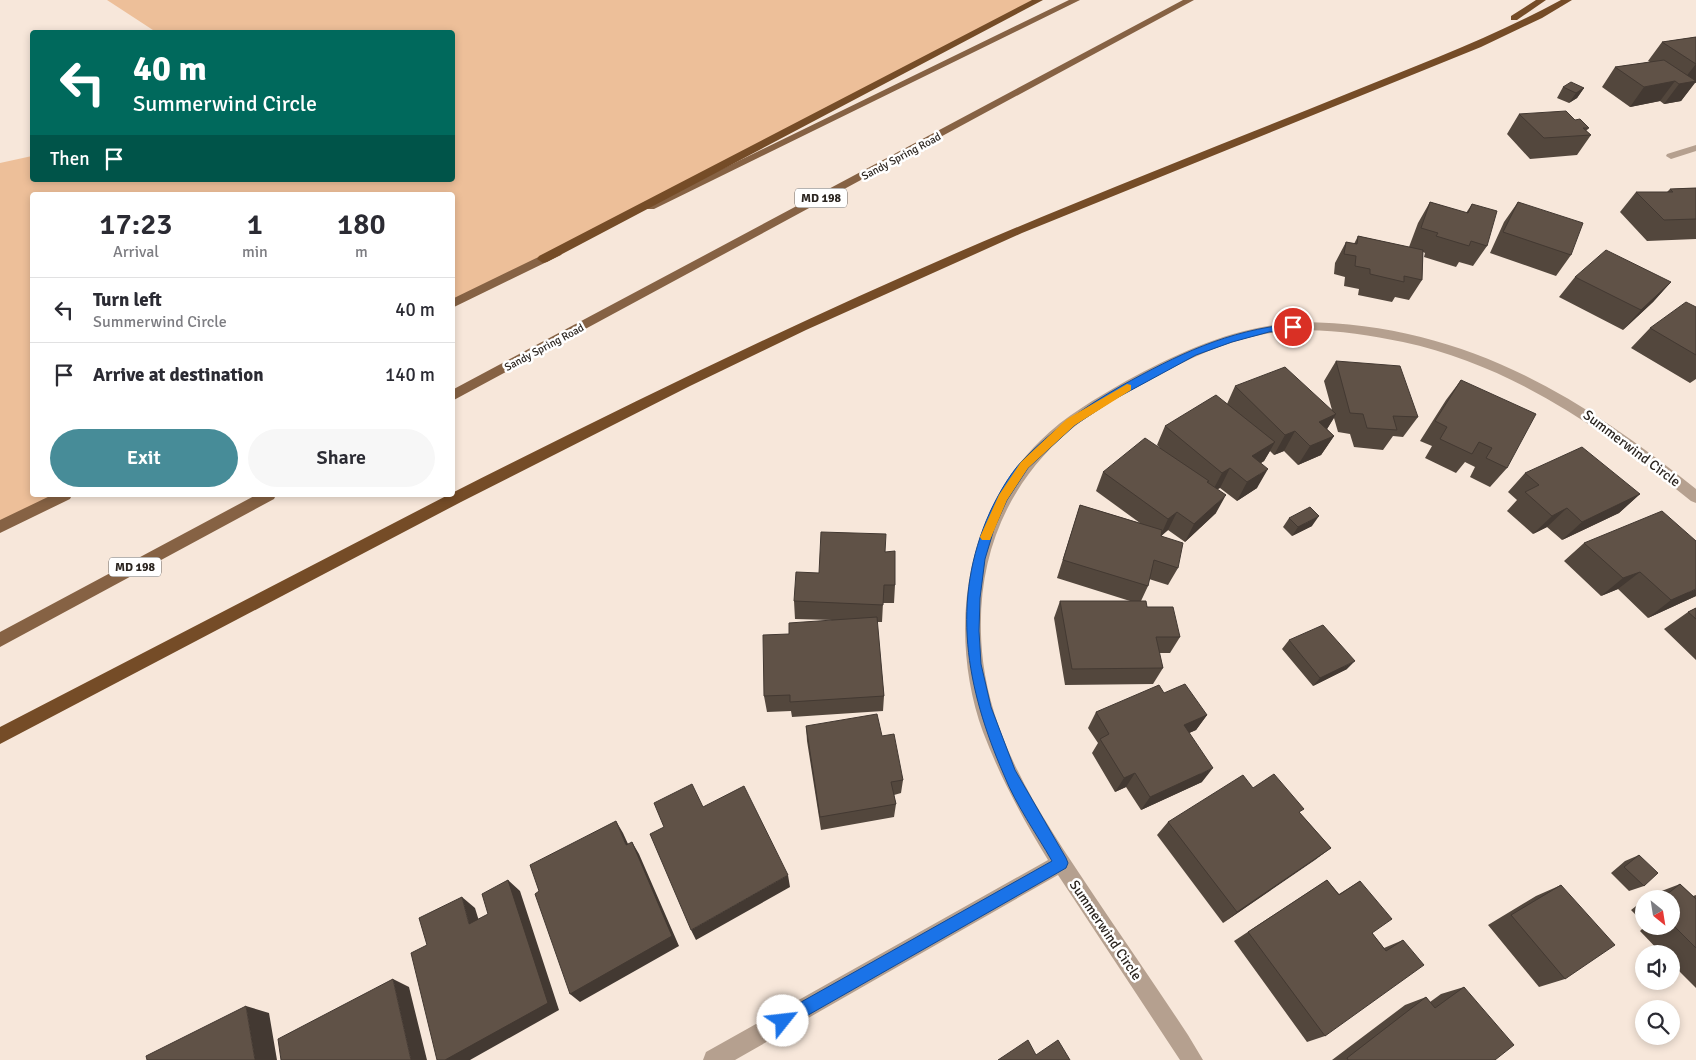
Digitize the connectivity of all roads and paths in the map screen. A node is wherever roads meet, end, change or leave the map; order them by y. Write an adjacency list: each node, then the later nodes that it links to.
1 (1038, 0): 9 (highway)
2 (1076, 0): 9 (main road)
3 (1190, 0): 11 (main road, Sandy Spring Road / MD 198)
4 (1542, 0): 6 (highway)
5 (1568, 0): 6 (highway)
6 (1422, 67): 17 (highway)
7 (1696, 148): 8 (street)
8 (1671, 156)
9 (543, 259): 10 (main road)
10 (455, 303)
11 (455, 394)
12 (61, 497): 15 (main road)
13 (265, 497): 16 (main road, MD 198)
14 (1696, 497): 18 (street, Summerwind Circle)
15 (0, 527)
16 (0, 640)
17 (0, 736)
18 (1061, 863): 19 (street); 20 (street, Summerwind Circle)
19 (714, 1060)
20 (1192, 1060)

